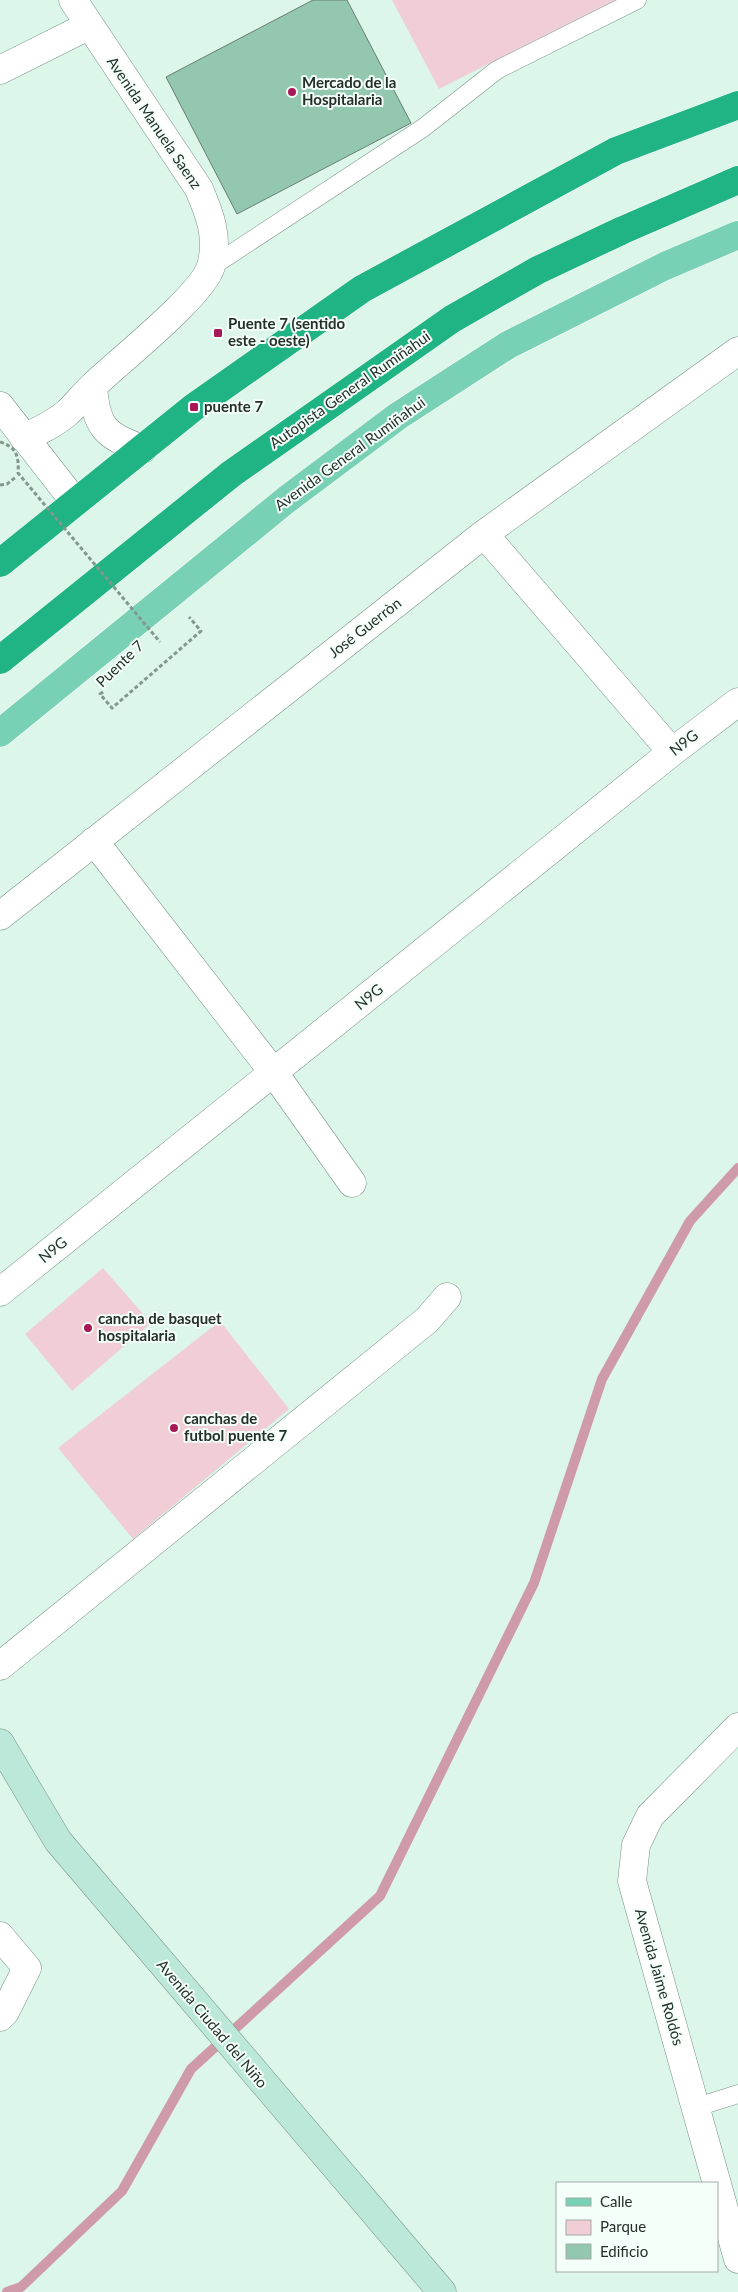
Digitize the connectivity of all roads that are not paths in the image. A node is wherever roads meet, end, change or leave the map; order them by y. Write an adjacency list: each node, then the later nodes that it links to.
1 (73, 0): 3 (street, Avenida Manuela Saenz)
2 (637, 0): 8 (lane)
3 (88, 26): 4 (street); 8 (street, Avenida Manuela Saenz)
4 (0, 70)
5 (738, 105): 13 (highway)
6 (738, 180): 17 (highway, Autopista General Rumiñahui)
7 (738, 235): 19 (main road, Avenida General Rumiñahui)
8 (211, 268): 10 (street, Avenida Manuela Saenz)
9 (738, 351): 15 (street, José Guerròn)
10 (93, 386): 12 (street, Avenida Manuela Saenz); 13 (street)
11 (0, 406): 12 (street)
12 (12, 440): 14 (street)
13 (143, 449): 14 (highway)
14 (75, 502): 16 (highway)
15 (484, 534): 20 (street); 21 (street, José Guerròn)
16 (0, 563)
17 (0, 660)
18 (738, 702): 20 (street, N9G)
19 (0, 733)
20 (672, 752): 23 (street, N9G)
21 (94, 841): 22 (street, José Guerròn); 23 (street)
22 (0, 916)
23 (274, 1073): 24 (street); 25 (street, N9G)
24 (352, 1183)
25 (0, 1292)
26 (447, 1297): 27 (street)
27 (0, 1666)
28 (738, 1727): 33 (street, Avenida Jaime Roldós)
29 (0, 1743): 37 (street, Avenida Ciudad del Niño)
30 (0, 1936): 31 (street)
31 (0, 2017)
32 (738, 2094): 33 (lane)
33 (696, 2108): 34 (street, Avenida Jaime Roldós)
34 (717, 2182)
35 (718, 2187): 36 (street, Avenida Jaime Roldós)
36 (738, 2259)
37 (442, 2292)

